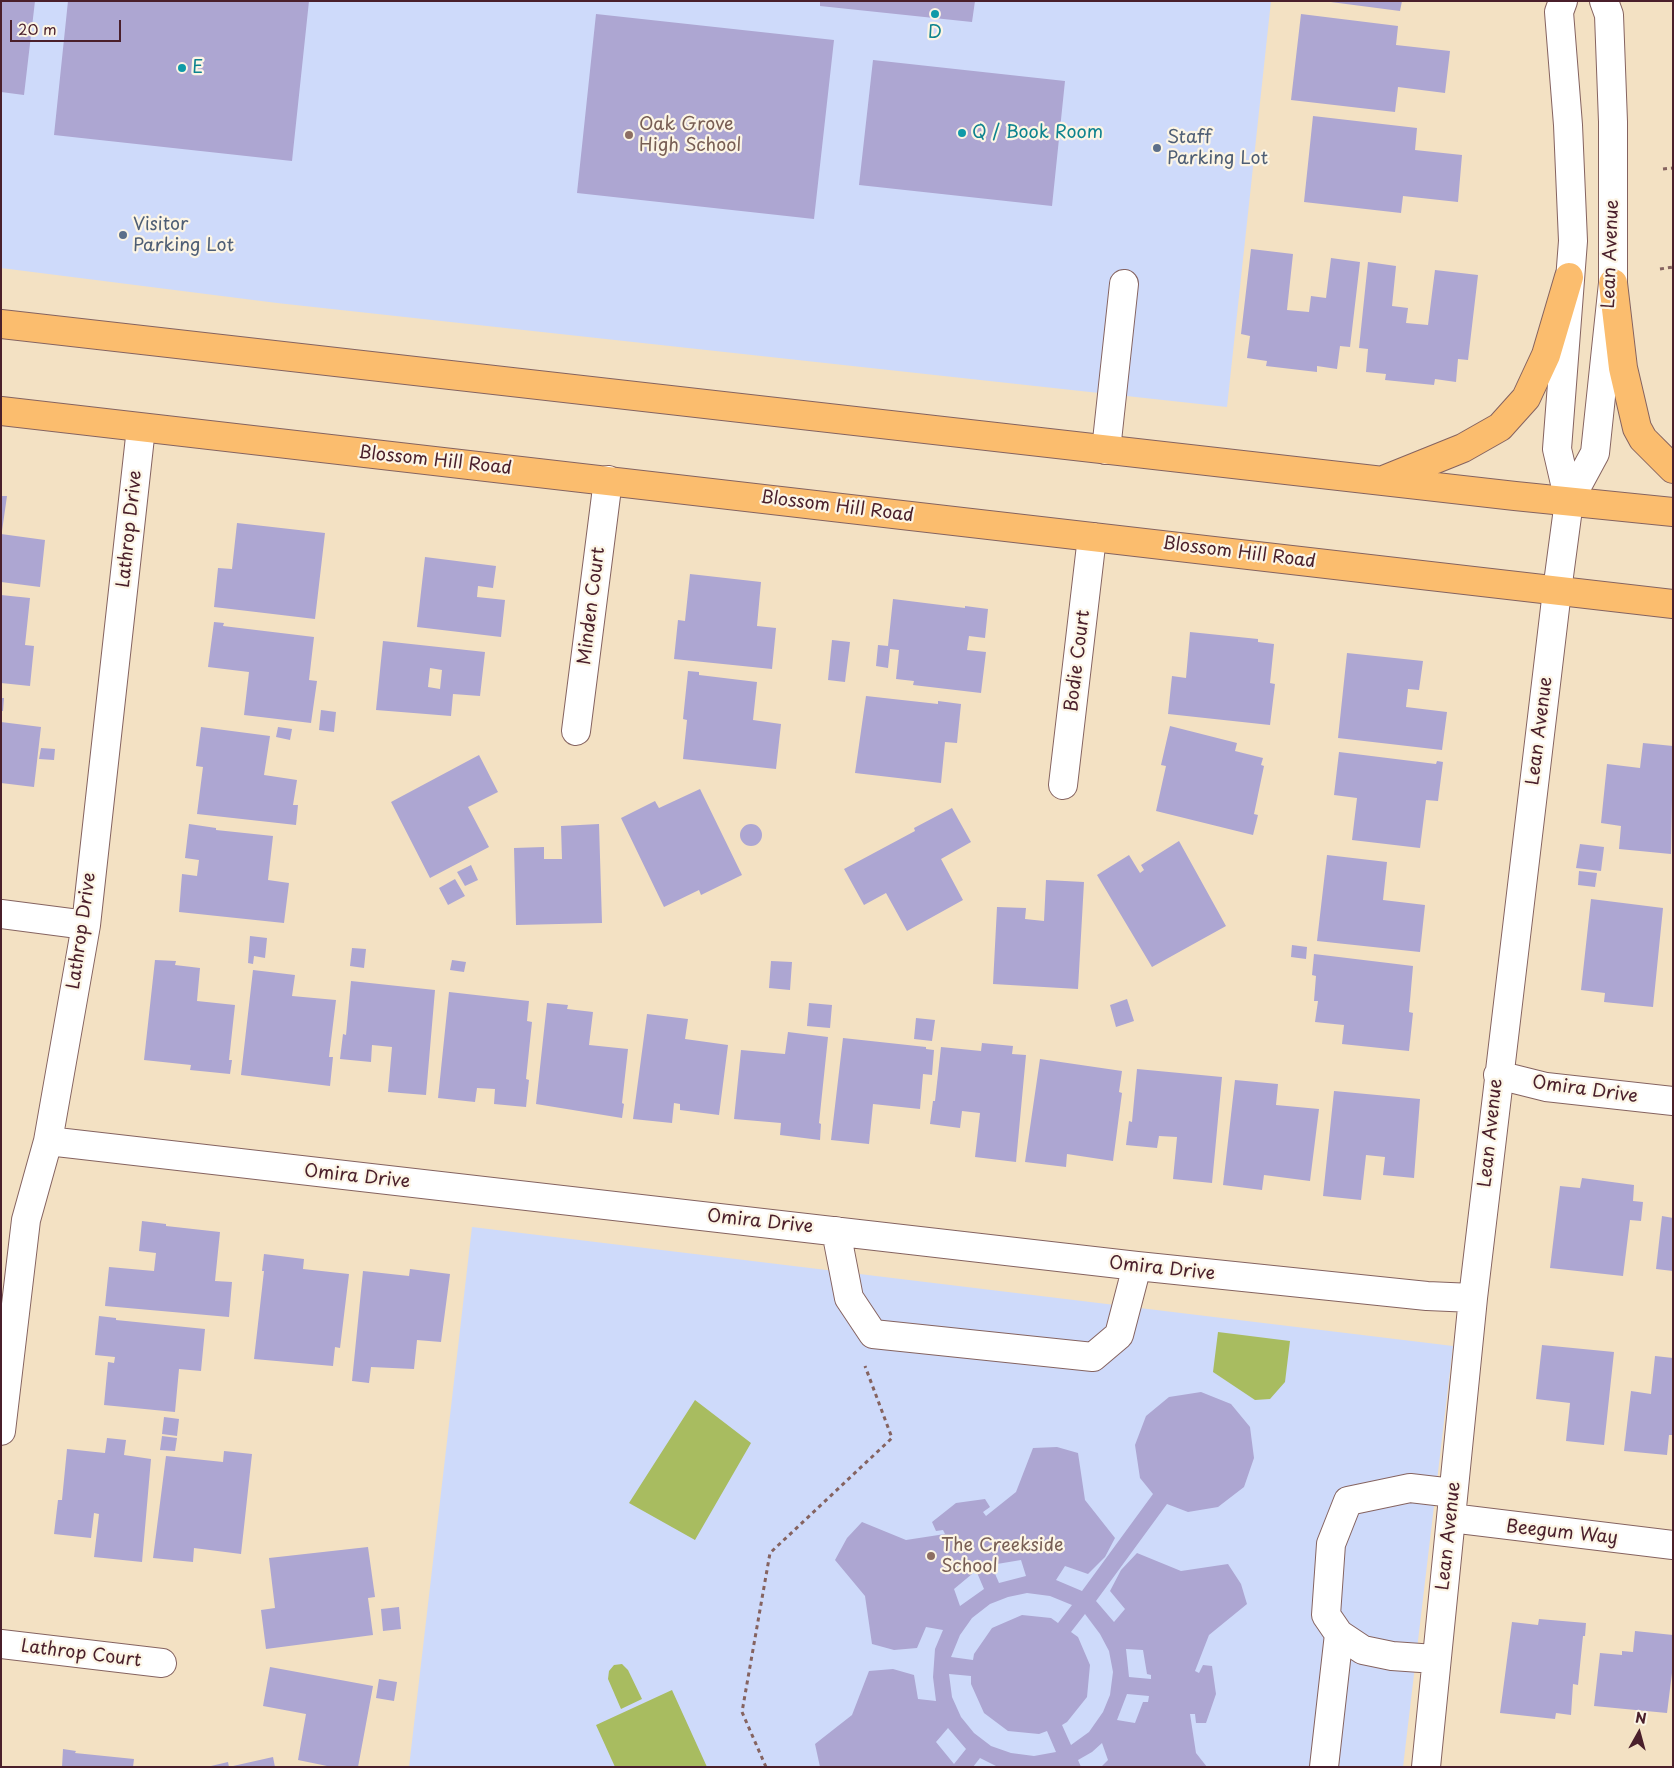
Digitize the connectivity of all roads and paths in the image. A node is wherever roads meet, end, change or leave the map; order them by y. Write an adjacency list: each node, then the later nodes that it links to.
1 (1564, 1): 7 (street, Lean Avenue)
2 (1604, 1): 8 (street, Lean Avenue)
3 (1673, 168): 4 (path)
4 (1663, 169)
5 (1673, 267): 6 (path)
6 (1660, 269)
7 (1569, 277): 16 (main road); 17 (street, Lean Avenue)
8 (1613, 283): 14 (main road); 17 (street, Lean Avenue)
9 (1124, 284): 13 (street)
10 (1, 324): 13 (main road)
11 (1, 411): 12 (main road, Blossom Hill Road)
12 (141, 428): 15 (main road, Blossom Hill Road); 25 (street, Lathrop Drive)
13 (1106, 450): 16 (main road)
14 (1673, 470)
15 (608, 480): 19 (main road, Blossom Hill Road); 22 (street, Minden Court)
16 (1382, 481): 17 (main road)
17 (1569, 501): 18 (main road); 20 (street, Lean Avenue)
18 (1673, 512)
19 (1092, 537): 20 (main road, Blossom Hill Road); 23 (street, Bodie Court)
20 (1557, 591): 21 (main road, Blossom Hill Road); 26 (street, Lean Avenue)
21 (1673, 604)
22 (576, 731)
23 (1063, 785)
24 (1, 914): 25 (street)
25 (86, 925): 28 (street, Lathrop Drive)
26 (1498, 1075): 27 (street, Omira Drive); 31 (street, Lean Avenue)
27 (1673, 1101)
28 (48, 1141): 29 (street, Omira Drive); 33 (street, Lathrop Drive)
29 (836, 1231): 30 (street, Omira Drive); 30 (street)
30 (1137, 1266): 31 (street, Omira Drive)
31 (1473, 1298): 34 (street, Lean Avenue)
32 (862, 1358): 40 (path)
33 (1, 1431)
34 (1452, 1506): 35 (street, Beegum Way); 36 (street, Beegum Way); 38 (street, Lean Avenue)
35 (1673, 1545)
36 (1339, 1634): 38 (street); 41 (street)
37 (1, 1644): 39 (street, Lathrop Court)
38 (1435, 1659): 42 (street, Lean Avenue)
39 (162, 1663)
40 (766, 1767)
41 (1324, 1767)
42 (1426, 1767)

